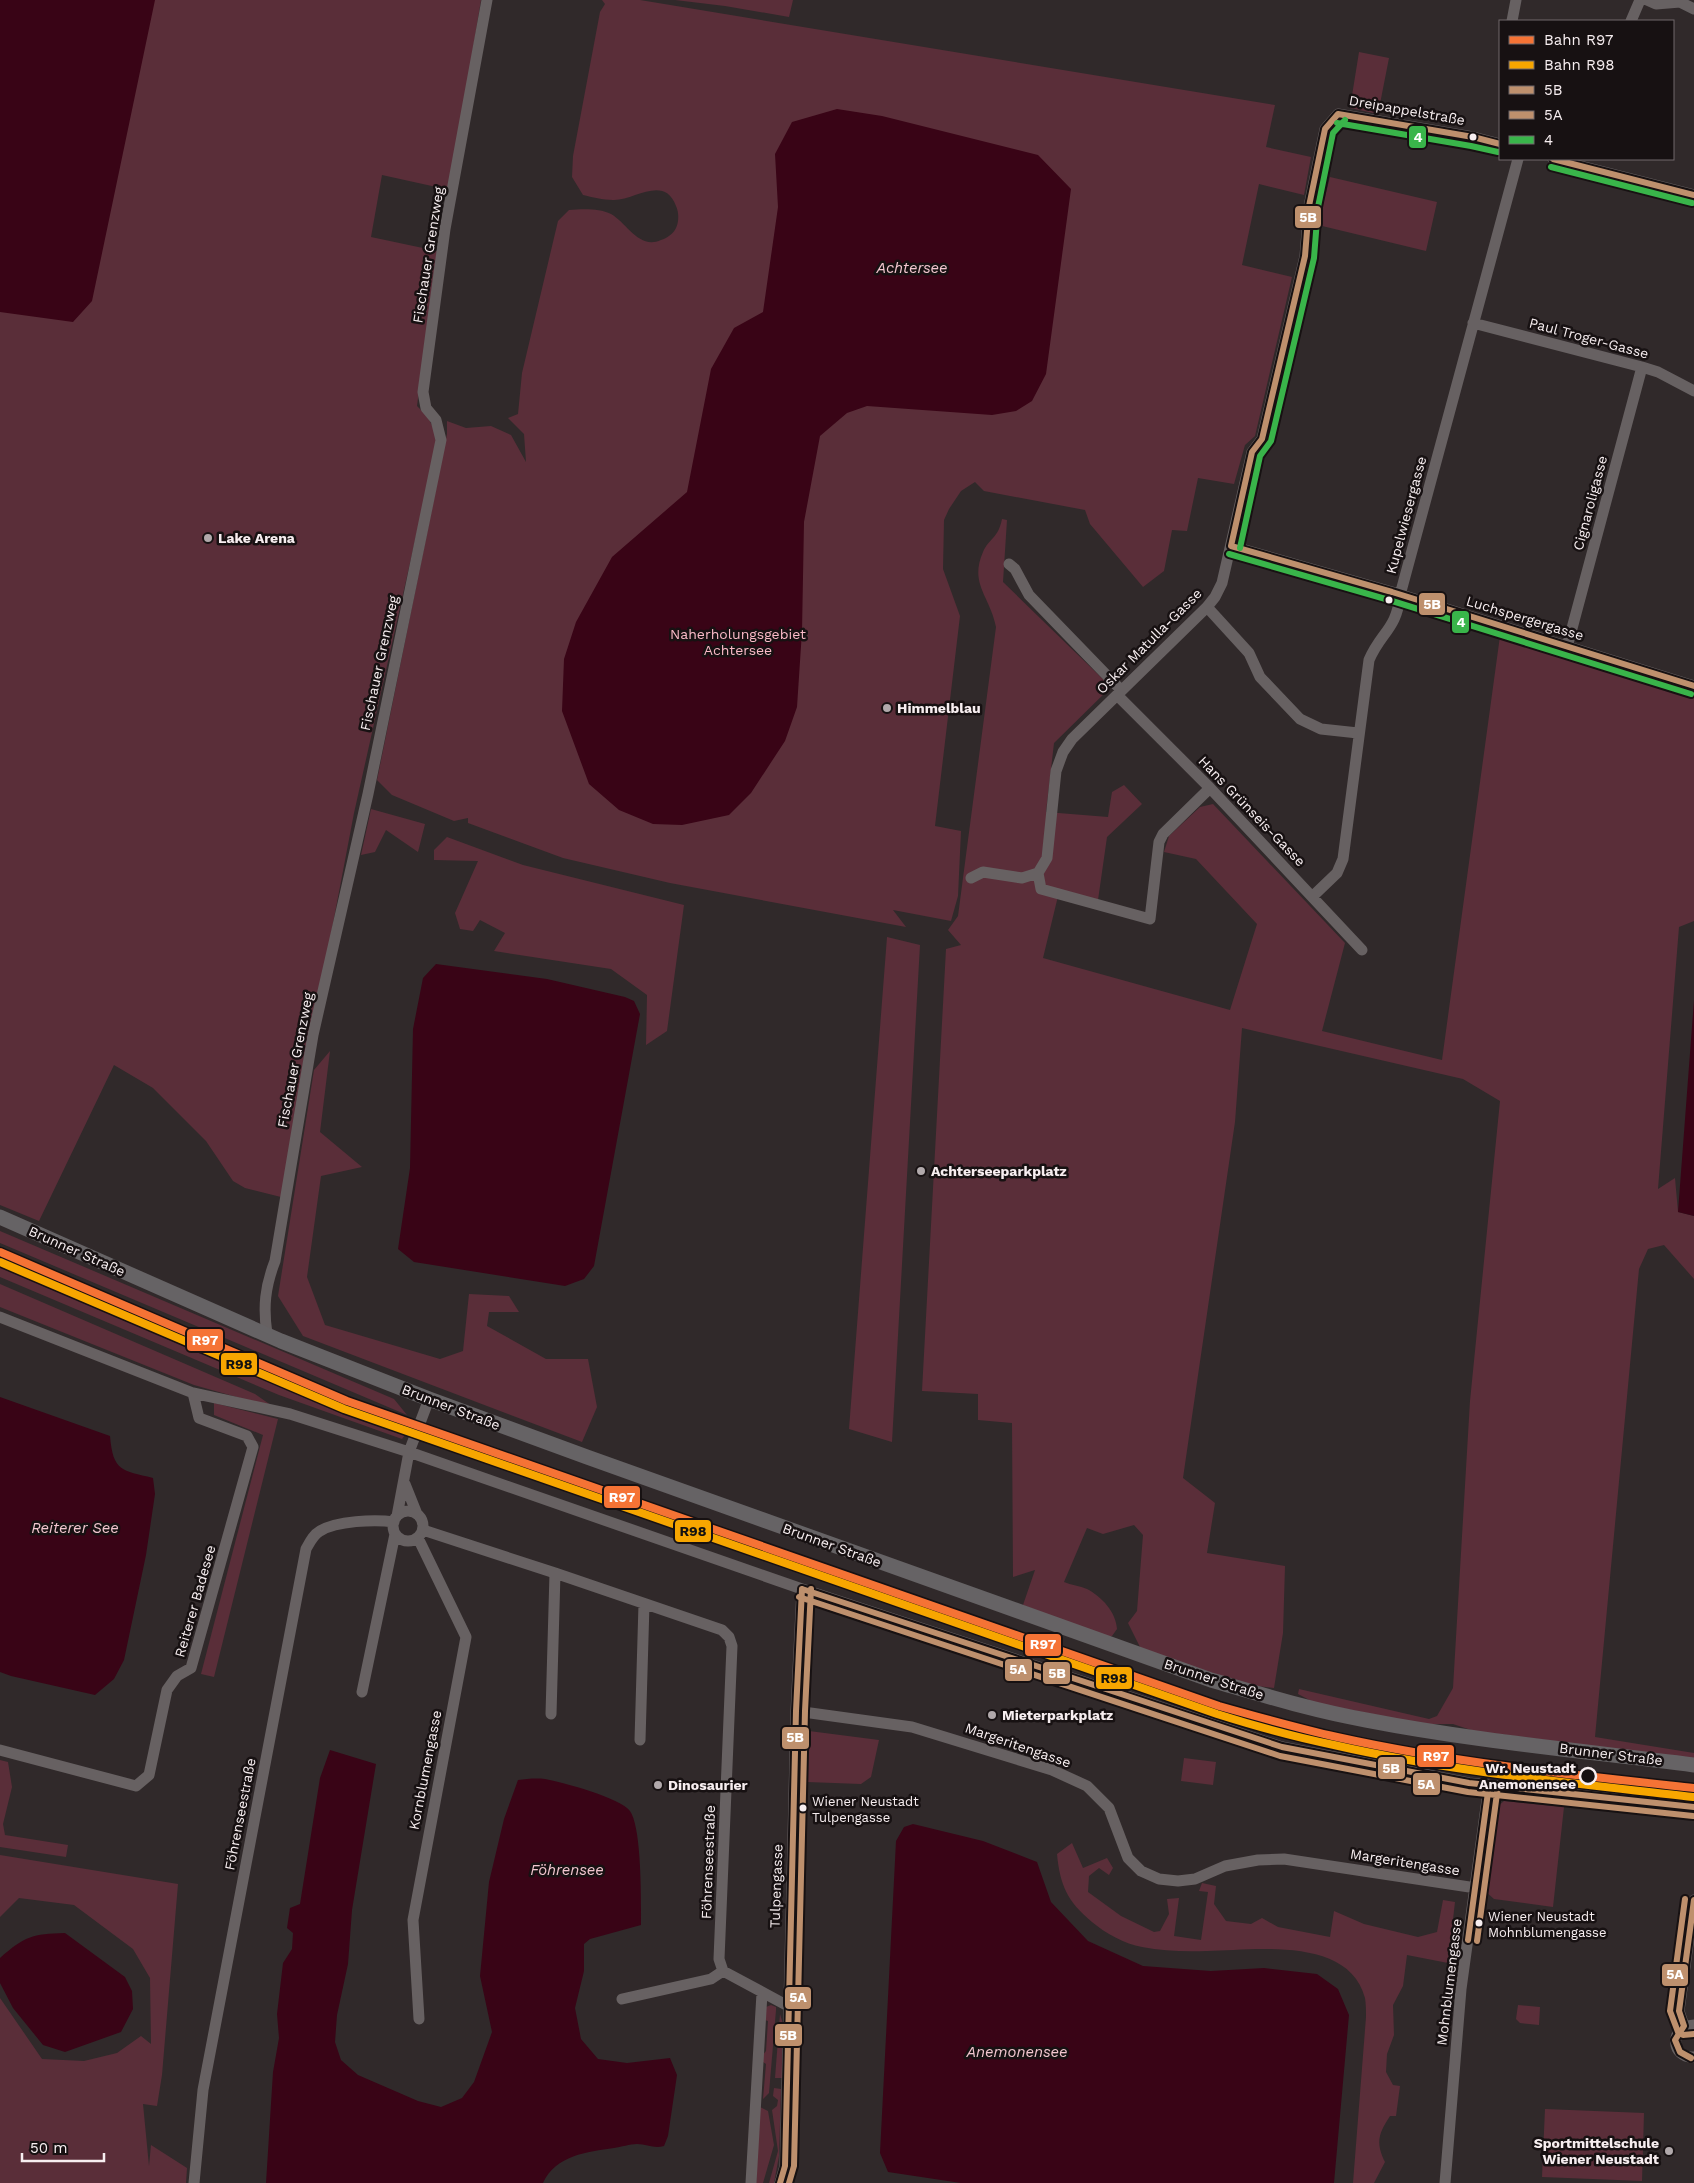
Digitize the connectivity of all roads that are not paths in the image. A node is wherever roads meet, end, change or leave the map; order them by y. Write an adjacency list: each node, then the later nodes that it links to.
1 (487, 0): 31 (street, Fischauer Grenzweg)
2 (1516, 0): 6 (street)
3 (1640, 0): 7 (street)
4 (1647, 0): 5 (street)
5 (1694, 9)
6 (1512, 20)
7 (1631, 20)
8 (1338, 114): 9 (street, Dreipappelstraße); 16 (street, Oskar Matulla-Gasse)
9 (1499, 144)
10 (1518, 160): 13 (street, Kupelwiesergasse)
11 (1574, 161): 12 (street)
12 (1694, 195)
13 (1473, 323): 14 (street, Paul Troger-Gasse); 18 (street, Kupelwiesergasse)
14 (1642, 367): 15 (street, Paul Troger-Gasse); 20 (street, Cignaroligasse)
15 (1694, 391)
16 (1231, 546): 18 (street, Luchspergergasse); 19 (street, Oskar Matulla-Gasse)
17 (1009, 564): 22 (street, Hans Grünseis-Gasse)
18 (1400, 594): 20 (street, Luchspergergasse); 23 (street, Kupelwiesergasse)
19 (1207, 606): 22 (street, Oskar Matulla-Gasse); 23 (street)
20 (1567, 647): 21 (street, Luchspergergasse)
21 (1694, 686)
22 (1119, 692): 24 (street, Hans Grünseis-Gasse); 25 (street, Oskar Matulla-Gasse)
23 (1358, 733): 27 (street, Kupelwiesergasse)
24 (1210, 788): 25 (street); 27 (street, Hans Grünseis-Gasse)
25 (1038, 873): 26 (street)
26 (971, 878)
27 (1313, 896): 28 (street, Hans Grünseis-Gasse)
28 (1362, 950)
29 (0, 1217): 31 (main road, Brunner Straße)
30 (0, 1317): 32 (street)
31 (267, 1334): 33 (main road, Brunner Straße)
32 (193, 1393): 34 (street); 46 (street, Reiterer Badesee)
33 (429, 1399): 34 (street); 47 (main road, Brunner Straße)
34 (409, 1452): 35 (street); 40 (street)
35 (404, 1482): 36 (street); 37 (street)
36 (417, 1514): 37 (street); 38 (street)
37 (395, 1524): 38 (street); 42 (street); 60 (street, Föhrenseestraße)
38 (420, 1534): 39 (street, Föhrenseestraße); 57 (street, Kornblumengasse)
39 (555, 1573): 41 (street, Föhrenseestraße); 44 (street)
40 (802, 1588): 43 (street, Tulpengasse); 48 (street)
41 (644, 1604): 45 (street); 53 (street, Föhrenseestraße)
42 (362, 1692)
43 (796, 1711): 50 (street, Margeritengasse); 56 (street, Tulpengasse)
44 (551, 1714)
45 (640, 1740)
46 (0, 1750)
47 (1694, 1765)
48 (1489, 1785): 49 (street); 50 (street, Mohnblumengasse)
49 (1694, 1807)
50 (1476, 1888): 63 (street, Mohnblumengasse)
51 (1694, 1900): 52 (street)
52 (1691, 1940): 58 (street)
53 (723, 1971): 54 (street); 55 (street)
54 (762, 1993): 56 (street); 61 (street)
55 (622, 1999)
56 (788, 2006): 62 (street, Tulpengasse)
57 (419, 2019)
58 (1689, 2026): 59 (street)
59 (1694, 2057)
60 (194, 2183)
61 (751, 2183)
62 (780, 2183)
63 (1445, 2183)

